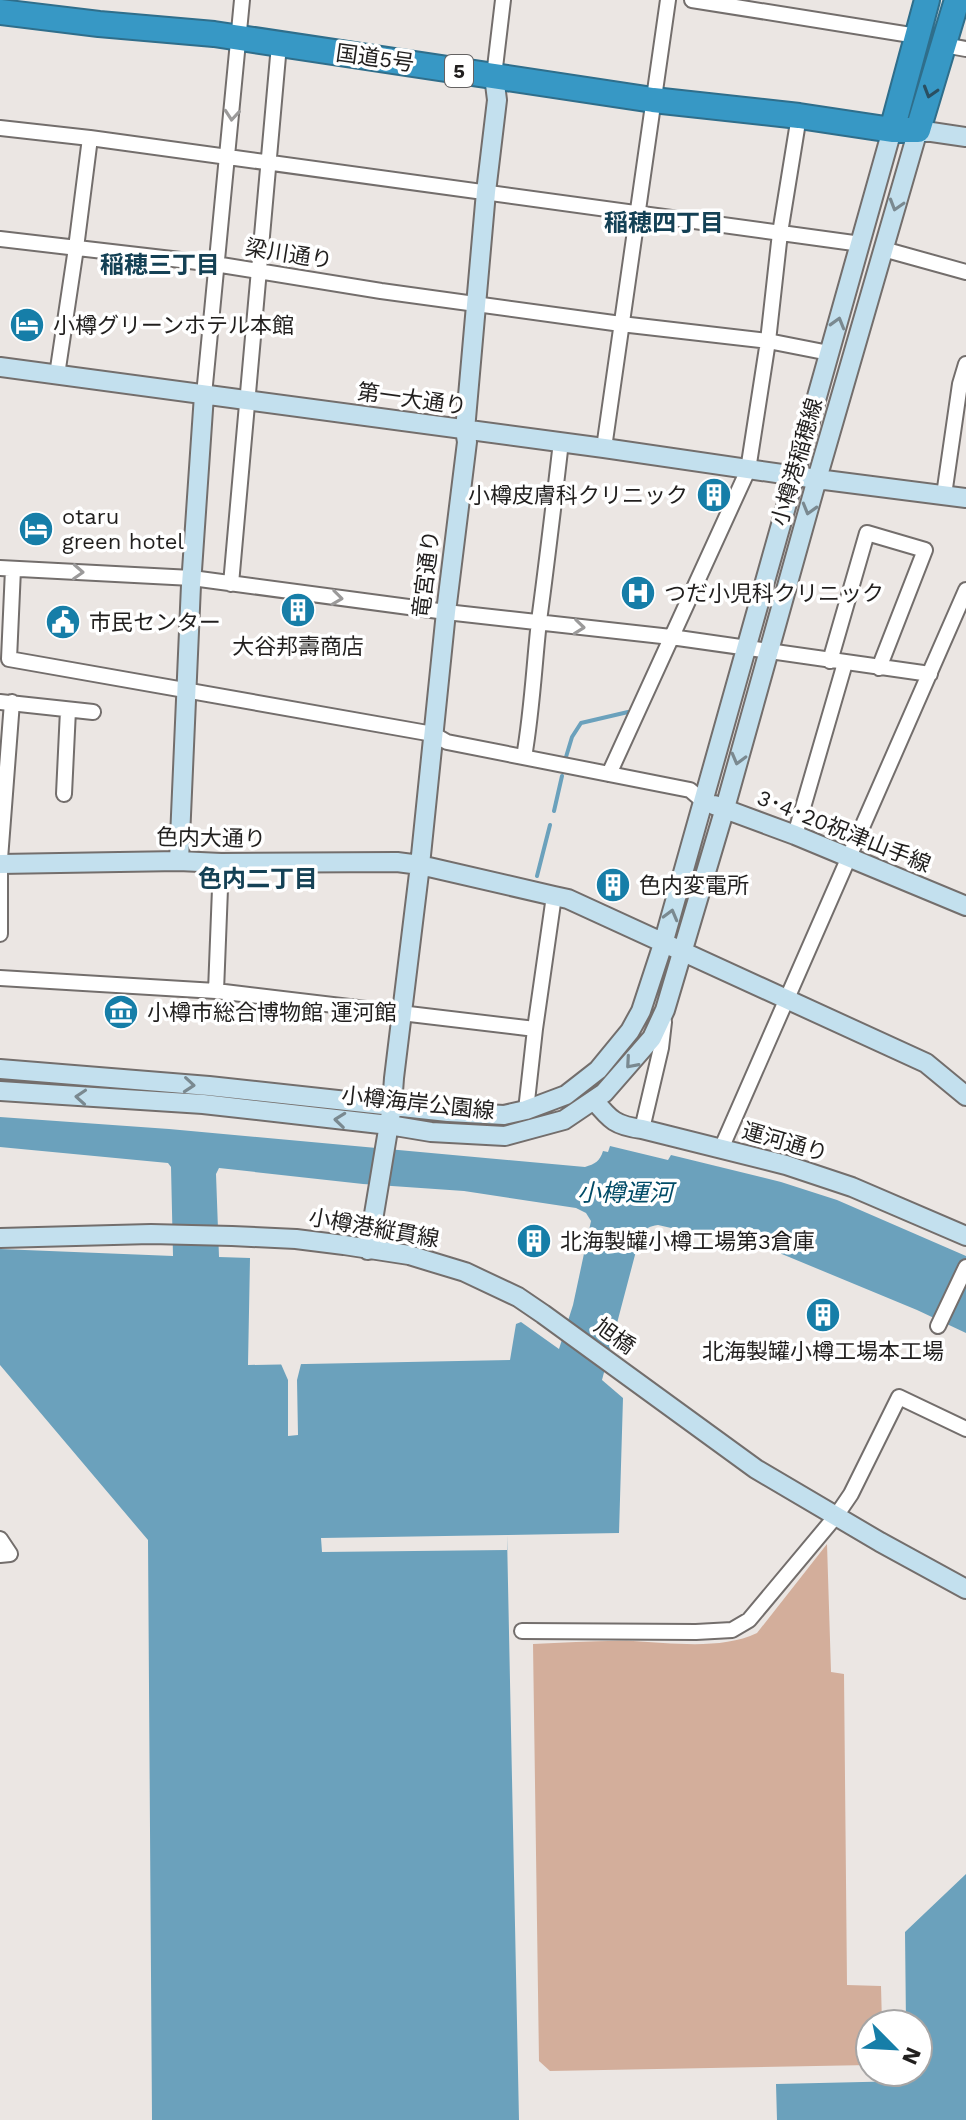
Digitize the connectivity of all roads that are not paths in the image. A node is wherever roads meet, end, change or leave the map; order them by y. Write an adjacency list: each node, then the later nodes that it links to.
1 (242, 0): 9 (street)
2 (503, 0): 12 (street)
3 (668, 0): 13 (street)
4 (692, 0): 8 (street)
5 (927, 0): 8 (highway)
6 (957, 0): 11 (highway)
7 (0, 12): 9 (highway, 国道5号 / 5)
8 (917, 36): 16 (highway)
9 (239, 38): 10 (highway, 国道5号 / 5); 20 (street, one-way to 20)
10 (279, 45): 12 (highway, 国道5号 / 5); 21 (street)
11 (955, 47): 17 (highway, one-way to 17)
12 (494, 76): 13 (highway, 国道5号 / 5); 22 (street, 竜宮通り)
13 (653, 100): 14 (highway, 国道5号 / 5); 23 (street)
14 (799, 116): 16 (highway, 国道5号 / 5); 24 (street)
15 (0, 128): 19 (street)
16 (892, 130): 17 (highway, 国道5号 / 5); 26 (street, 小樽港稲穂線)
17 (918, 130): 18 (street); 28 (street, 小樽港稲穂線, one-way to 28)
18 (966, 137)
19 (90, 138): 20 (street); 27 (street)
20 (228, 157): 21 (street); 29 (street)
21 (269, 163): 22 (street); 30 (street)
22 (486, 192): 23 (street); 32 (street, 竜宮通り)
23 (637, 213): 24 (street); 33 (street)
24 (780, 233): 26 (street); 34 (street)
25 (0, 239): 27 (street, 梁川通り)
26 (861, 244): 35 (street, 小樽港稲穂線, one-way to 26)
27 (76, 248): 29 (street, 梁川通り); 38 (street)
28 (883, 249): 31 (street); 46 (street, 小樽港稲穂線)
29 (215, 264): 30 (street, 梁川通り); 39 (street)
30 (259, 271): 32 (street, 梁川通り); 40 (street)
31 (966, 272)
32 (476, 304): 33 (street, 梁川通り); 41 (street, 竜宮通り)
33 (621, 324): 34 (street, 梁川通り); 43 (street)
34 (768, 341): 35 (street, 梁川通り); 44 (street)
35 (829, 353): 45 (street, 小樽港稲穂線)
36 (966, 364): 47 (street)
37 (0, 367): 38 (street, 第一大通り)
38 (57, 375): 39 (street, 第一大通り)
39 (204, 395): 40 (street, 第一大通り); 50 (street)
40 (248, 401): 41 (street, 第一大通り); 51 (street)
41 (465, 430): 42 (street, 第一大通り); 53 (street, 竜宮通り)
42 (561, 442): 43 (street, 第一大通り); 54 (street)
43 (604, 448): 44 (street, 第一大通り)
44 (748, 470): 45 (street, 第一大通り); 55 (street)
45 (796, 476): 46 (street, 第一大通り); 56 (street, 小樽港稲穂線)
46 (817, 479): 47 (street, 第一大通り); 57 (street, 小樽港稲穂線, one-way to 57)
47 (944, 495): 48 (street, 第一大通り)
48 (966, 498)
49 (6, 568): 50 (street, one-way to 50); 61 (street)
50 (192, 578): 51 (street); 61 (street)
51 (231, 584): 53 (street, one-way to 53)
52 (966, 590): 60 (street)
53 (446, 612): 54 (street); 65 (street, 竜宮通り)
54 (539, 623): 55 (street, one-way to 55); 66 (street)
55 (671, 637): 56 (street); 67 (street)
56 (745, 648): 57 (street); 69 (street, 小樽港稲穂線)
57 (768, 651): 58 (street); 70 (street, 小樽港稲穂線, one-way to 70)
58 (838, 662): 59 (street); 59 (street); 71 (street)
59 (879, 668): 60 (street)
60 (930, 674): 72 (street)
61 (187, 689): 65 (street); 73 (street)
62 (6, 702): 63 (street); 74 (street)
63 (68, 710): 64 (street); 68 (street)
64 (93, 712)
65 (433, 734): 66 (street); 76 (street, 竜宮通り)
66 (524, 757): 67 (street)
67 (609, 774): 69 (street)
68 (64, 794)
69 (704, 802): 70 (street, 3･4･20祝津山手線); 80 (street, 小樽海岸公園線, one-way to 69)
70 (725, 808): 71 (street, 3･4･20祝津山手線); 81 (street, 小樽海岸公園線)
71 (795, 835): 72 (street, 3･4･20祝津山手線)
72 (850, 859): 78 (street, 3･4･20祝津山手線); 84 (street)
73 (179, 861): 74 (street, 色内大通り); 75 (street, 色内大通り)
74 (0, 863): 79 (street)
75 (221, 863): 76 (street, 色内大通り); 83 (street)
76 (420, 865): 77 (street, 色内大通り); 86 (street, 竜宮通り)
77 (554, 896): 80 (street, 色内大通り); 87 (street)
78 (966, 906)
79 (0, 934)
80 (663, 944): 81 (street, 色内大通り); 93 (street, 小樽海岸公園線)
81 (681, 951): 84 (street, 色内大通り); 85 (street, 小樽海岸公園線)
82 (0, 978): 83 (street)
83 (216, 991): 86 (street)
84 (788, 998): 90 (street, 色内大通り); 96 (street)
85 (665, 1010): 91 (street, 小樽海岸公園線, one-way to 91); 95 (street)
86 (403, 1013): 87 (street); 92 (street, 竜宮通り)
87 (535, 1029): 93 (street)
88 (0, 1069): 92 (street, 小樽海岸公園線, one-way to 92)
89 (0, 1091): 94 (street, 小樽海岸公園線, one-way to 89)
90 (966, 1096)
91 (594, 1100): 94 (street, 小樽海岸公園線); 95 (street, 運河通り)
92 (392, 1106): 93 (street, 小樽海岸公園線); 94 (street, 竜宮通り)
93 (526, 1110)
94 (389, 1125): 99 (street, 竜宮通り)
95 (642, 1129): 96 (street, 運河通り)
96 (721, 1149): 97 (street, 運河通り)
97 (966, 1236)
98 (0, 1238): 99 (street, 小樽港縦貫線)
99 (368, 1250): 101 (street, 小樽港縦貫線)
100 (966, 1267): 102 (street)
101 (543, 1314): 104 (street, 旭橋)
102 (941, 1320)
103 (966, 1429): 104 (street)
104 (836, 1516): 107 (street, 旭橋); 108 (street)
105 (0, 1539): 106 (street)
106 (0, 1555)
107 (966, 1589)
108 (522, 1631)

